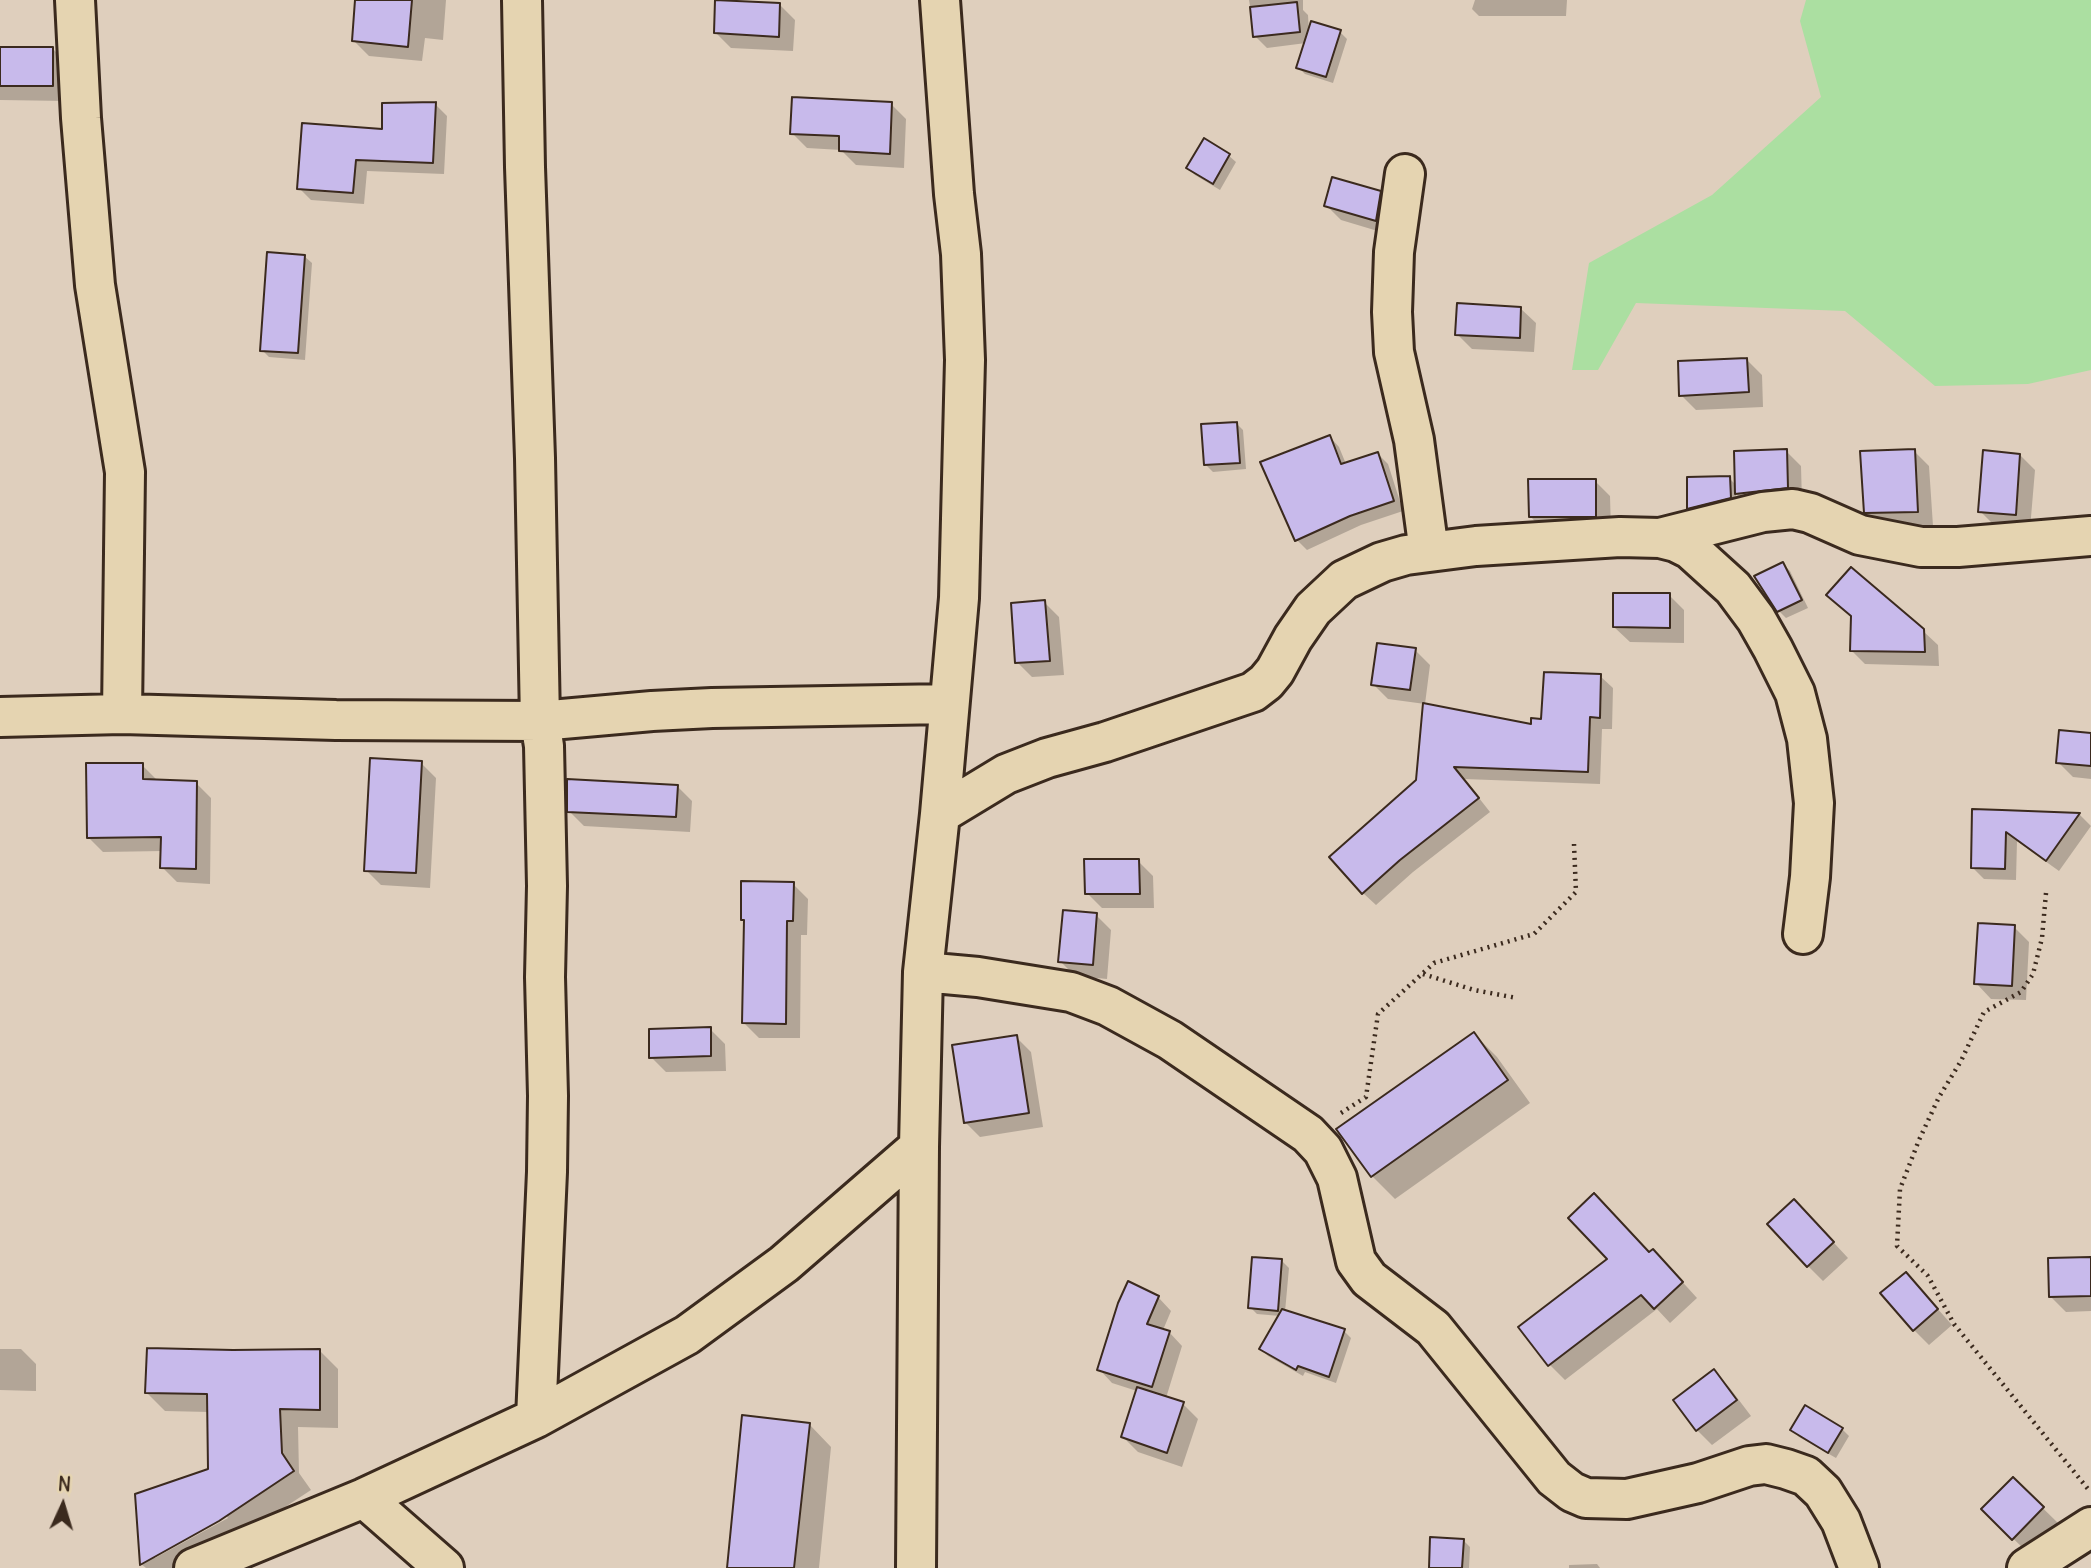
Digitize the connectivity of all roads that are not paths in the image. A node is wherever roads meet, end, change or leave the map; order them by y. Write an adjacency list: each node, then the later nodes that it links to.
1 (75, 0): 9 (street)
2 (522, 0): 11 (street)
3 (940, 0): 8 (street)
4 (1405, 174): 7 (street)
5 (2091, 536): 6 (street)
6 (1660, 538): 7 (street); 13 (street)
7 (1429, 552): 12 (street)
8 (949, 704): 11 (street); 12 (street)
9 (122, 714): 10 (street); 11 (street)
10 (0, 717)
11 (540, 721): 16 (street)
12 (940, 814): 14 (street)
13 (1803, 934)
14 (923, 972): 15 (street); 22 (street)
15 (919, 1147): 16 (street); 21 (street)
16 (536, 1418): 17 (street)
17 (365, 1498): 19 (street); 20 (street)
18 (2091, 1527): 23 (street)
19 (194, 1568)
20 (444, 1568)
21 (916, 1568)
22 (1860, 1568)
23 (2027, 1568)

